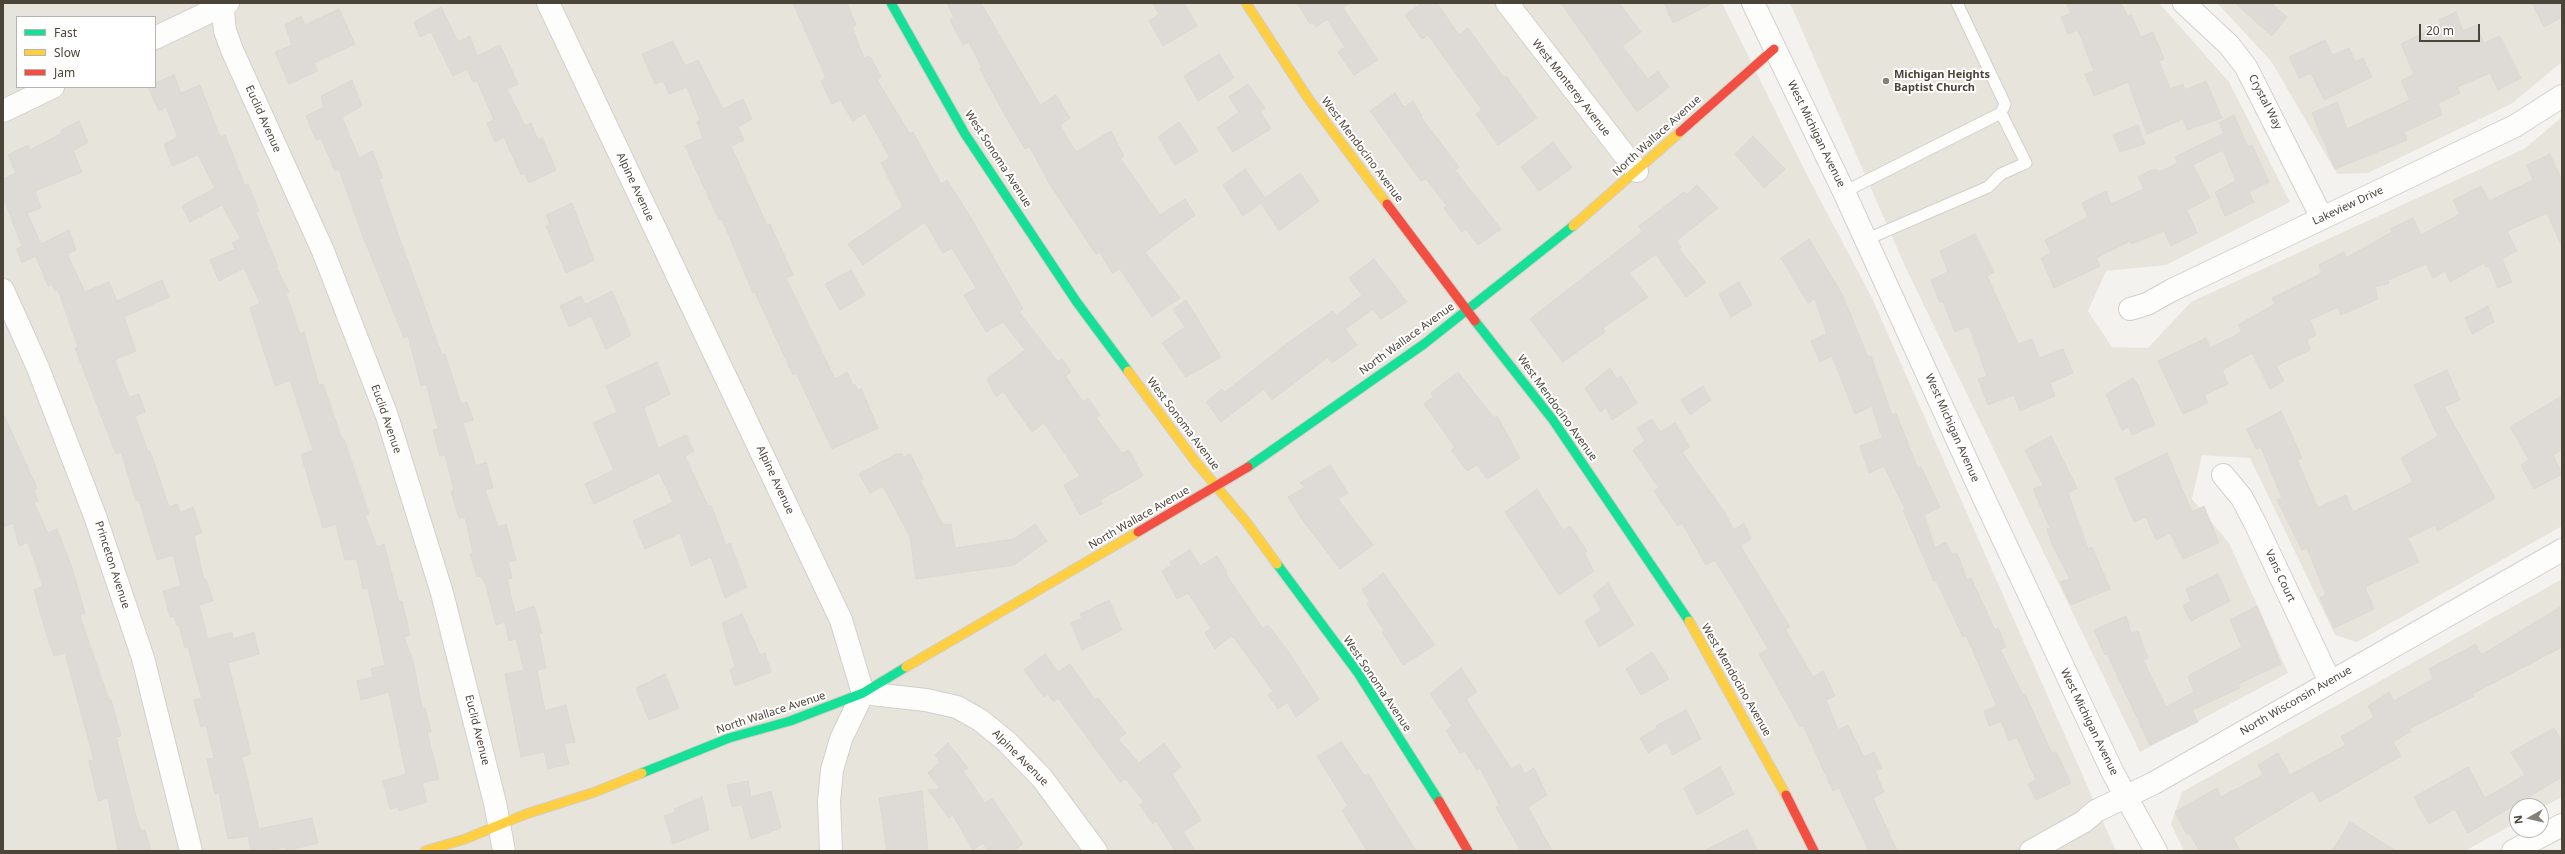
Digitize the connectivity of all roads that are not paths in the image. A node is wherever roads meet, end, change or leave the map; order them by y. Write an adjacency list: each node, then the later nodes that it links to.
1 (548, 3): 26 (street, Alpine Avenue)
2 (891, 3): 23 (street, West Sonoma Avenue)
3 (1246, 3): 20 (street, West Mendocino Avenue)
4 (1507, 3): 15 (street, West Monterey Avenue)
5 (1752, 3): 10 (street, West Michigan Avenue)
6 (1957, 3): 14 (lane)
7 (2184, 3): 17 (street, Crystal Way)
8 (224, 4): 9 (street); 29 (street, Euclid Avenue)
9 (156, 38)
10 (1774, 49): 15 (street, North Wallace Avenue); 16 (street, West Michigan Avenue)
11 (51, 88): 13 (street)
12 (2562, 96): 17 (street, Lakeview Drive)
13 (3, 111)
14 (2001, 112): 16 (lane); 18 (lane)
15 (1637, 171): 20 (street, North Wallace Avenue)
16 (1844, 192): 18 (street, West Michigan Avenue)
17 (2322, 218): 21 (street, Lakeview Drive)
18 (1865, 240): 27 (street, West Michigan Avenue)
19 (3, 290): 30 (street, Princeton Avenue)
20 (1466, 310): 23 (street, North Wallace Avenue); 36 (street, West Mendocino Avenue)
21 (2130, 310)
22 (2223, 475): 25 (street, Vans Court)
23 (1217, 486): 26 (street, North Wallace Avenue); 35 (street, West Sonoma Avenue)
24 (2562, 550): 25 (street, North Wisconsin Avenue)
25 (2330, 682): 27 (street, North Wisconsin Avenue)
26 (864, 693): 29 (street, North Wallace Avenue); 33 (street); 34 (street, Alpine Avenue)
27 (2127, 796): 37 (street, North Wisconsin Avenue); 38 (street, West Michigan Avenue)
28 (2562, 825): 39 (street)
29 (498, 826): 31 (street, North Wallace Avenue); 32 (street, Euclid Avenue)
30 (191, 851)
31 (425, 851)
32 (504, 851)
33 (831, 851)
34 (1096, 851)
35 (1468, 851)
36 (1814, 851)
37 (2031, 851)
38 (2156, 851)
39 (2513, 851)

